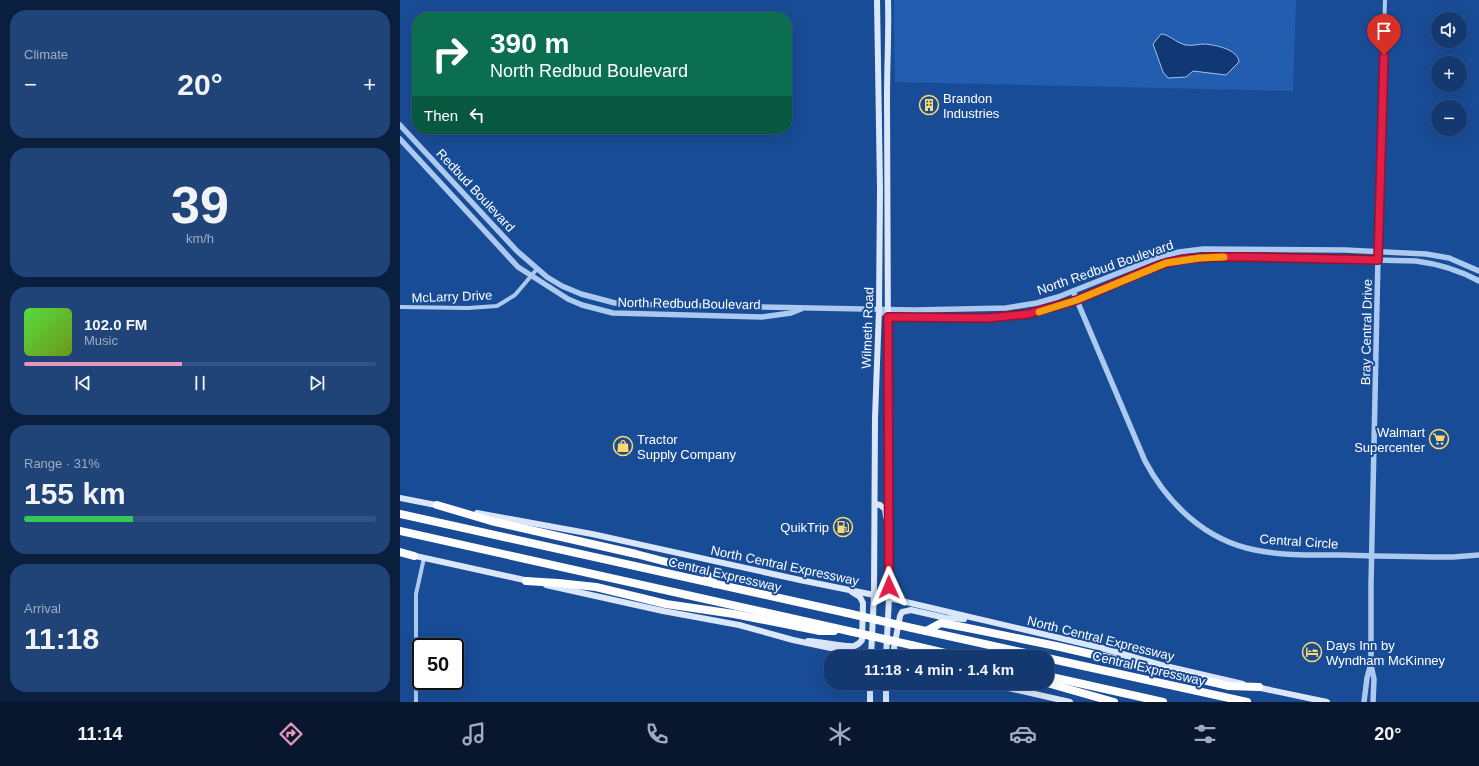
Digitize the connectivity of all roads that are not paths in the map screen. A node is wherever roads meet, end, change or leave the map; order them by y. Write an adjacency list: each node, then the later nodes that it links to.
1 (877, 0): 4 (main road, Wilmeth Road)
2 (888, 0): 5 (main road, Wilmeth Road)
3 (1385, 0): 9 (street, Bray Central Drive)
4 (878, 99): 5 (main road); 22 (main road, Wilmeth Road)
5 (887, 99): 23 (main road, Wilmeth Road)
6 (400, 125): 14 (street, Redbud Boulevard)
7 (400, 139): 16 (street, Redbud Boulevard)
8 (1286, 249): 9 (street, North Redbud Boulevard); 10 (street, North Redbud Boulevard); 11 (street)
9 (1378, 251): 13 (street, Bray Central Drive); 15 (street, North Redbud Boulevard)
10 (1179, 252): 12 (street); 18 (street, North Redbud Boulevard)
11 (1285, 258): 12 (street, North Redbud Boulevard); 13 (street, North Redbud Boulevard)
12 (1180, 260): 19 (street, North Redbud Boulevard)
13 (1378, 260): 17 (street, North Redbud Boulevard); 35 (street, Bray Central Drive)
14 (537, 269): 16 (street, McLarry Drive); 21 (street, North Redbud Boulevard)
15 (1479, 271)
16 (531, 276): 20 (street, McLarry Drive); 21 (street, North Redbud Boulevard)
17 (1479, 281)
18 (1073, 291): 19 (street, Central Circle); 23 (street, North Redbud Boulevard)
19 (1077, 300): 24 (street, North Redbud Boulevard); 35 (street, Central Circle)
20 (400, 307)
21 (806, 308): 22 (street, North Redbud Boulevard)
22 (879, 309): 23 (street, North Redbud Boulevard); 24 (street); 25 (main road, Wilmeth Road)
23 (888, 309): 24 (main road, Wilmeth Road)
24 (888, 317): 26 (main road, Wilmeth Road)
25 (876, 418): 26 (main road); 28 (main road, Wilmeth Road)
26 (888, 418): 37 (main road, Wilmeth Road)
27 (400, 498): 29 (main road, North Central Expressway)
28 (875, 504): 37 (main road); 41 (main road, Wilmeth Road)
29 (437, 505): 39 (highway); 40 (main road, North Central Expressway)
30 (400, 514): 39 (highway, Central Expressway)
31 (400, 531): 45 (highway)
32 (400, 552): 34 (highway)
33 (1479, 555): 35 (street, Central Circle)
34 (414, 556): 36 (main road)
35 (1372, 556): 54 (street, Bray Central Drive)
36 (424, 558): 38 (main road); 61 (street)
37 (889, 564): 42 (main road, Wilmeth Road)
38 (526, 581): 45 (highway); 46 (main road)
39 (715, 584): 44 (highway, Central Expressway, bridge)
40 (850, 590): 41 (main road, North Central Expressway); 46 (main road)
41 (874, 595): 42 (main road, North Central Expressway); 48 (main road, Wilmeth Road)
42 (889, 598): 43 (main road, North Central Expressway); 49 (main road, Wilmeth Road)
43 (980, 620): 50 (main road); 57 (main road, North Central Expressway)
44 (926, 631): 52 (highway, Central Expressway); 57 (highway)
45 (853, 632): 51 (highway, bridge)
46 (793, 640): 47 (main road)
47 (839, 650)
48 (871, 650)
49 (886, 650)
50 (895, 650)
51 (932, 650)
52 (1014, 650)
53 (1054, 659): 67 (highway, Central Expressway)
54 (1371, 665): 69 (street, Bray Central Drive); 70 (street, Bray Central Drive)
55 (1054, 678): 66 (highway)
56 (1054, 685): 65 (highway)
57 (1259, 687): 68 (main road, North Central Expressway)
58 (870, 690): 62 (main road)
59 (886, 690): 63 (main road)
60 (1017, 690): 64 (main road)
61 (416, 702)
62 (870, 702)
63 (886, 702)
64 (1070, 702)
65 (1114, 702)
66 (1163, 702)
67 (1247, 702)
68 (1327, 702)
69 (1364, 702)
70 (1374, 702)

